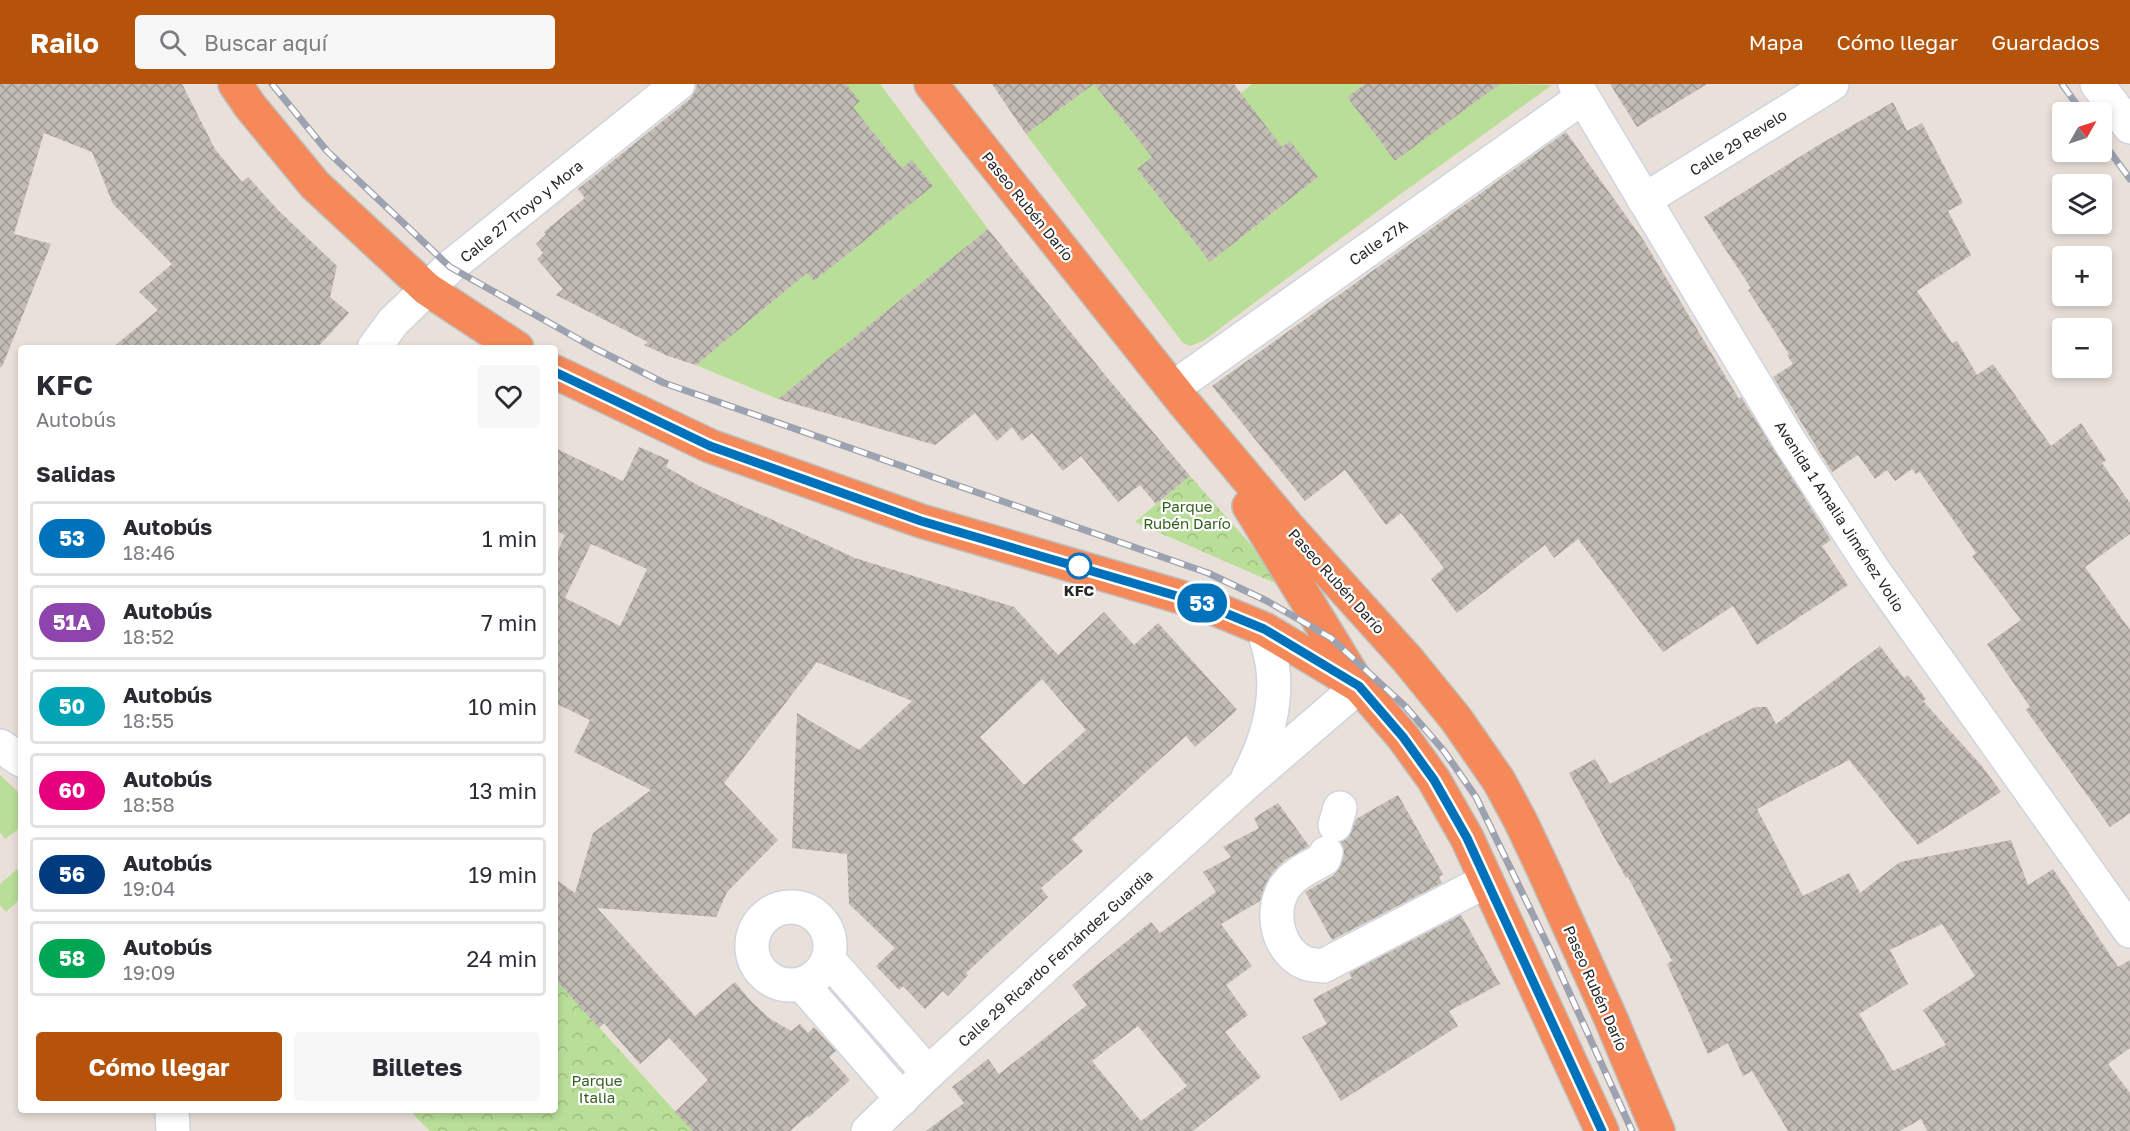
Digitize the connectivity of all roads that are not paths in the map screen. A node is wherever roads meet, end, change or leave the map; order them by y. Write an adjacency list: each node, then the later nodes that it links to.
1 (235, 84): 9 (highway)
2 (678, 84): 9 (street, Calle 27 Troyo y Mora)
3 (931, 84): 13 (highway, Paseo Rubén Darío)
4 (1832, 84): 8 (street, Calle 29 Revelo)
5 (2097, 84): 7 (street)
6 (1579, 91): 8 (street, Avenida 1 Amalia Jiménez Volio); 13 (street, Calle 27A)
7 (2130, 127)
8 (1644, 200): 21 (street, Avenida 1 Amalia Jiménez Volio)
9 (427, 289): 10 (street, Calle 27 Troyo y Mora); 11 (highway)
10 (376, 345)
11 (513, 345)
12 (558, 373): 14 (highway)
13 (1179, 396): 15 (highway); 30 (highway, Paseo Rubén Darío)
14 (1264, 629): 15 (highway); 18 (street, Calle 29 Ricardo Fernández Guardia)
15 (1359, 686): 18 (street, Calle 29 Ricardo Fernández Guardia); 20 (highway)
16 (0, 746): 17 (street)
17 (18, 758)
18 (1243, 786): 24 (street, Calle 29 Ricardo Fernández Guardia)
19 (1334, 829): 20 (street)
20 (1486, 880): 29 (highway)
21 (2130, 931)
22 (828, 959): 23 (street); 23 (street); 24 (street)
23 (802, 984): 25 (street)
24 (928, 1073): 25 (street, Calle 29 Ricardo Fernández Guardia)
25 (902, 1099): 28 (street, Calle 29 Ricardo Fernández Guardia)
26 (171, 1113): 27 (street)
27 (173, 1131)
28 (868, 1131)
29 (1602, 1131)
30 (1658, 1131)

